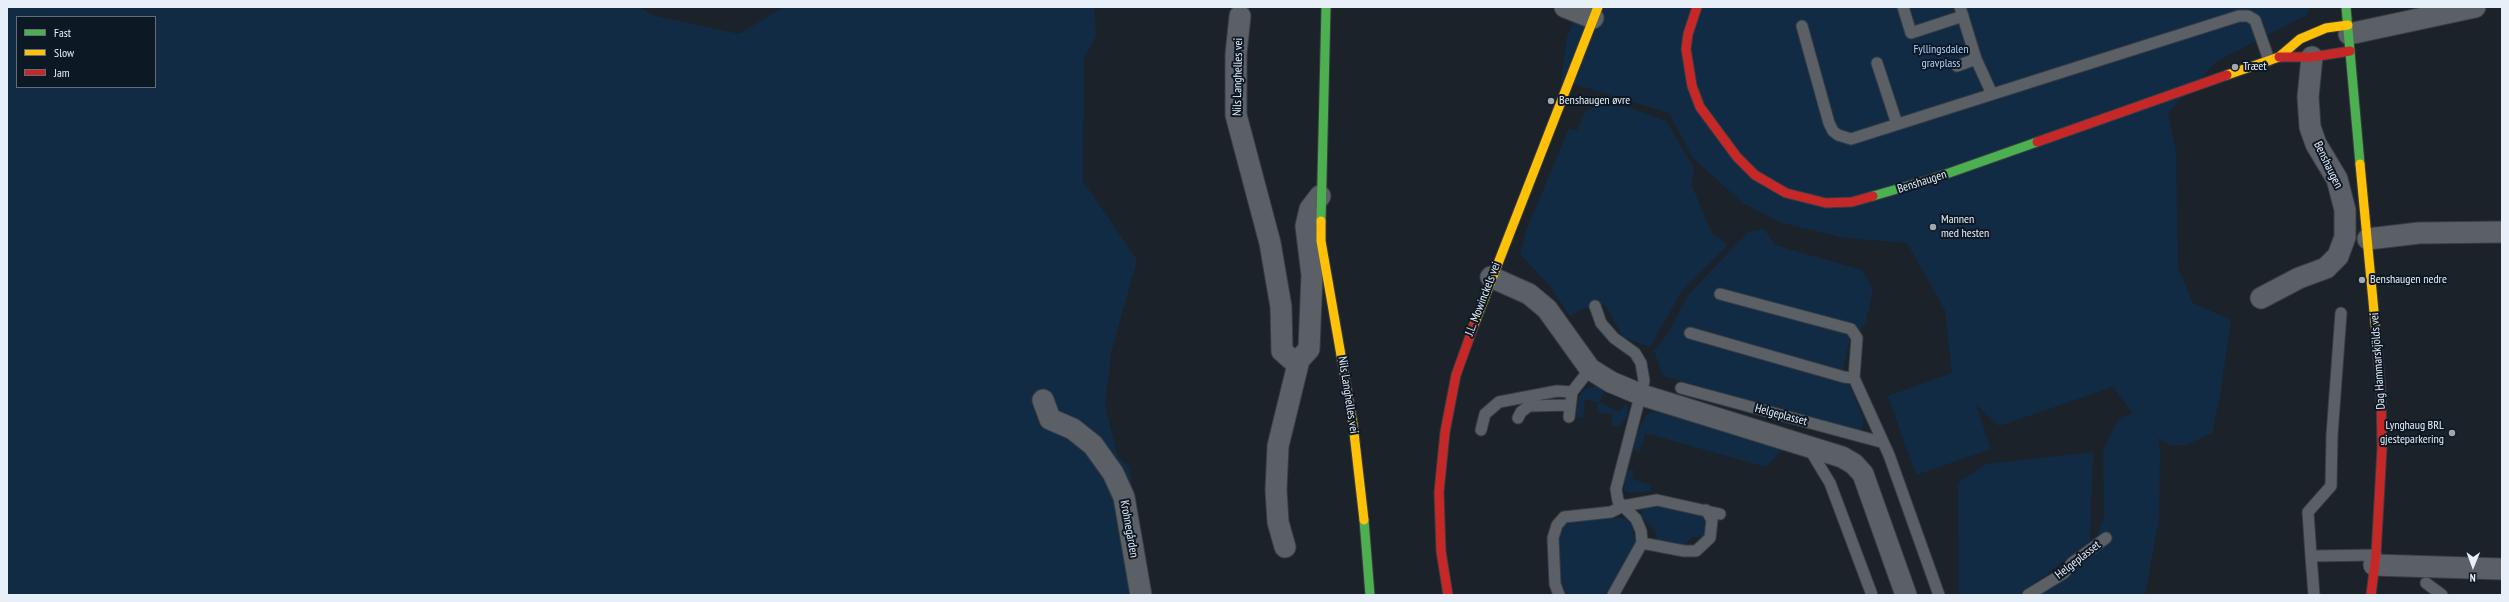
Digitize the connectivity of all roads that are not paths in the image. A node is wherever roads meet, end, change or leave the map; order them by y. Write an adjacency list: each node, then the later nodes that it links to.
1 (1326, 7): 19 (street, Nils Langhelles vei)
2 (1565, 7): 7 (street, J.L. Mowinckels vei)
3 (1697, 7): 14 (street, Benshaugen)
4 (1903, 7): 8 (lane)
5 (2346, 7): 11 (street, Dag Hammarskjölds vei)
6 (2474, 7): 11 (street)
7 (1595, 12): 22 (street, J.L. Mowinckels vei)
8 (1961, 12): 13 (lane)
9 (1240, 16): 28 (street, Nils Langhelles vei)
10 (1802, 26): 18 (lane)
11 (2349, 37): 12 (street, Benshaugen); 14 (street, Benshaugen); 21 (street, Dag Hammarskjölds vei)
12 (2312, 57): 14 (street, Benshaugen); 24 (street, Benshaugen)
13 (1976, 59): 16 (lane); 17 (lane)
14 (2274, 59): 17 (lane)
15 (1877, 63): 18 (lane)
16 (1957, 66)
17 (1992, 94): 18 (lane)
18 (1897, 124)
19 (1320, 196): 28 (street); 52 (street, Nils Langhelles vei)
20 (2502, 232): 21 (street)
21 (2368, 239): 48 (street, Dag Hammarskjölds vei)
22 (1492, 277): 29 (street, Helgeplasset); 53 (street, J.L. Mowinckels vei)
23 (1720, 294): 30 (lane)
24 (2261, 298)
25 (1595, 306): 33 (lane)
26 (2341, 313): 47 (lane)
27 (1690, 332): 30 (lane)
28 (1299, 360): 46 (street)
29 (1590, 369): 32 (lane); 33 (street, Helgeplasset)
30 (1854, 378): 39 (lane)
31 (1681, 388): 39 (lane, Helgeplasset)
32 (1572, 392): 35 (lane); 38 (lane)
33 (1642, 395): 40 (street, Helgeplasset); 41 (lane)
34 (1043, 400): 51 (street, Krohnegården)
35 (1569, 405): 36 (lane); 37 (lane)
36 (1569, 417)
37 (1518, 418)
38 (1481, 430)
39 (1881, 442): 58 (lane)
40 (1811, 446): 56 (lane); 57 (street, Helgeplasset)
41 (1623, 506): 42 (lane); 45 (lane); 54 (lane)
42 (1706, 510): 43 (lane); 45 (lane)
43 (1720, 514)
44 (2106, 538): 59 (lane, Helgeplasset)
45 (1642, 543): 55 (lane)
46 (1285, 547)
47 (2311, 556): 48 (lane); 60 (lane)
48 (2375, 560): 49 (street); 61 (street, Dag Hammarskjölds vei)
49 (2502, 569)
50 (2426, 583): 62 (lane)
51 (1141, 595)
52 (1370, 595)
53 (1448, 595)
54 (1559, 595)
55 (1613, 595)
56 (1872, 595)
57 (1906, 595)
58 (1939, 595)
59 (2028, 595)
60 (2314, 595)
61 (2370, 595)
62 (2442, 595)

